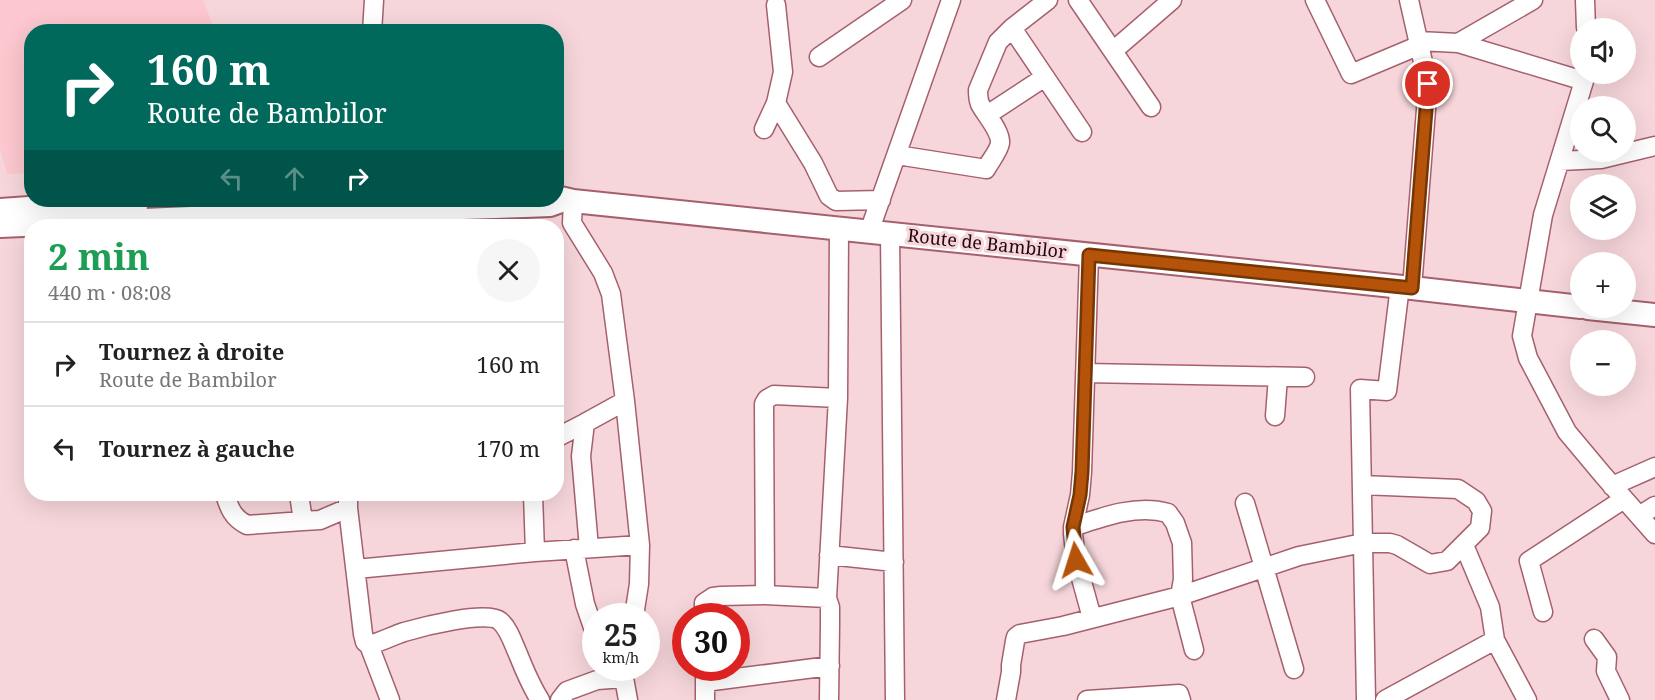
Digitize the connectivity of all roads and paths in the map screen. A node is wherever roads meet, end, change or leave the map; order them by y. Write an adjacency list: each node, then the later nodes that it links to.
1 (374, 0): 13 (street)
2 (902, 0): 18 (street)
3 (951, 0): 28 (street)
4 (1048, 0): 14 (street)
5 (1078, 0): 17 (street)
6 (1315, 0): 15 (street)
7 (1409, 0): 15 (street)
8 (1533, 0): 16 (street)
9 (1585, 0): 12 (street)
10 (1170, 1): 17 (street)
11 (776, 5): 22 (street)
12 (1586, 18)
13 (372, 24)
14 (1012, 28): 20 (street); 24 (street)
15 (1419, 43): 16 (street); 41 (street)
16 (1458, 43): 19 (street)
17 (1113, 51): 23 (street)
18 (819, 57)
19 (1570, 73)
20 (1045, 77): 24 (street); 26 (street)
21 (1583, 84): 29 (street)
22 (776, 103): 25 (street); 31 (street)
23 (1151, 107)
24 (987, 115): 28 (street)
25 (764, 129)
26 (1082, 132)
27 (1655, 146): 29 (street)
28 (897, 155): 31 (street)
29 (1560, 161): 42 (street)
30 (564, 199): 38 (main road, Route de Bambilor); 50 (street)
31 (881, 200): 39 (street)
32 (84, 207): 34 (main road)
33 (510, 207): 35 (main road, Route de Bambilor)
34 (0, 210)
35 (335, 219)
36 (24, 225): 37 (main road, Route de Bambilor)
37 (0, 226)
38 (839, 229): 39 (main road, Route de Bambilor); 49 (street)
39 (880, 233): 40 (main road, Route de Bambilor); 73 (street)
40 (1089, 255): 41 (main road, Route de Bambilor); 46 (street)
41 (1406, 287): 42 (main road, Route de Bambilor); 55 (street)
42 (1527, 301): 43 (main road, Route de Bambilor); 56 (street)
43 (1570, 306)
44 (1636, 313): 45 (main road)
45 (1655, 315)
46 (1085, 373): 47 (street); 65 (street)
47 (1278, 377): 48 (street); 51 (street)
48 (1305, 377)
49 (838, 398): 72 (street); 76 (street)
50 (625, 401): 52 (street); 68 (street)
51 (1275, 416)
52 (585, 423): 53 (street); 70 (street)
53 (564, 434)
54 (1655, 467): 56 (street)
55 (1362, 485): 67 (street); 69 (street)
56 (1618, 492): 63 (street); 82 (street)
57 (227, 501): 64 (street)
58 (300, 501): 64 (street)
59 (348, 501): 64 (street); 75 (street)
60 (533, 501): 71 (street)
61 (1245, 503): 74 (street)
62 (1655, 506): 63 (street)
63 (1639, 516): 66 (street)
64 (303, 521)
65 (1073, 527): 77 (street); 83 (street)
66 (1655, 534)
67 (1363, 543): 69 (street); 74 (street); 102 (street)
68 (640, 545): 70 (street); 80 (street)
69 (1464, 545): 85 (street)
70 (581, 548): 71 (street); 79 (street)
71 (535, 552): 75 (street)
72 (830, 555): 73 (street); 78 (street)
73 (894, 562): 98 (street)
74 (1263, 567): 77 (street); 89 (street)
75 (356, 569): 86 (street)
76 (765, 595): 78 (street); 81 (street)
77 (1180, 596): 83 (street); 87 (street)
78 (827, 598): 88 (street)
79 (585, 603)
80 (636, 603)
81 (704, 603)
82 (1543, 612)
83 (1092, 618): 99 (street)
84 (1594, 639): 105 (street)
85 (1495, 640): 103 (street); 104 (street)
86 (369, 645): 93 (street); 94 (street)
87 (1194, 650)
88 (830, 666): 92 (street); 97 (street)
89 (1294, 669)
90 (594, 681): 95 (street)
91 (624, 681): 96 (street)
92 (705, 683)
93 (390, 700)
94 (540, 700)
95 (560, 700)
96 (628, 700)
97 (829, 700)
98 (895, 700)
99 (1006, 700)
100 (1088, 700): 101 (street)
101 (1181, 700)
102 (1366, 700)
103 (1385, 700)
104 (1527, 700)
105 (1620, 700)

